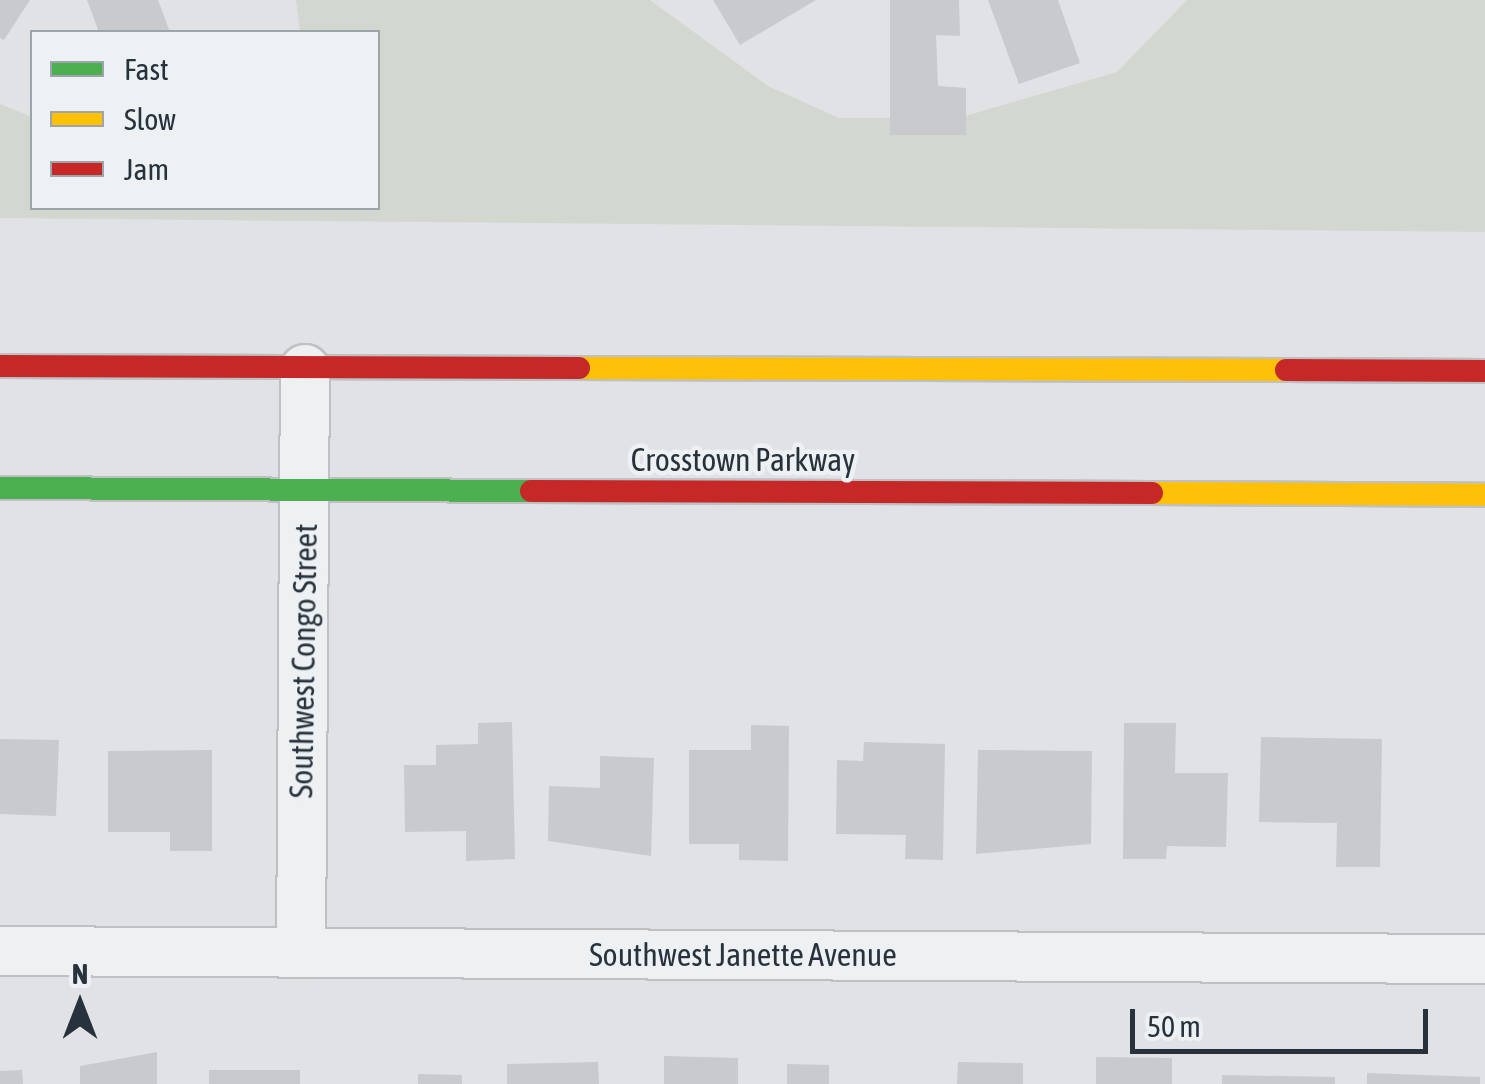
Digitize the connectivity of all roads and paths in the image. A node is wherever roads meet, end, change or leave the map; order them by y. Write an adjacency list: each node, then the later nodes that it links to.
1 (0, 366): 2 (main road)
2 (305, 369): 3 (main road); 5 (street, Southwest Congo Street)
3 (1485, 370)
4 (0, 488): 5 (main road, Crosstown Parkway)
5 (306, 491): 6 (main road, Crosstown Parkway); 8 (street, Southwest Congo Street)
6 (1485, 495)
7 (0, 951): 8 (street, Southwest Janette Avenue)
8 (301, 952): 9 (street, Southwest Janette Avenue)
9 (1485, 959)

